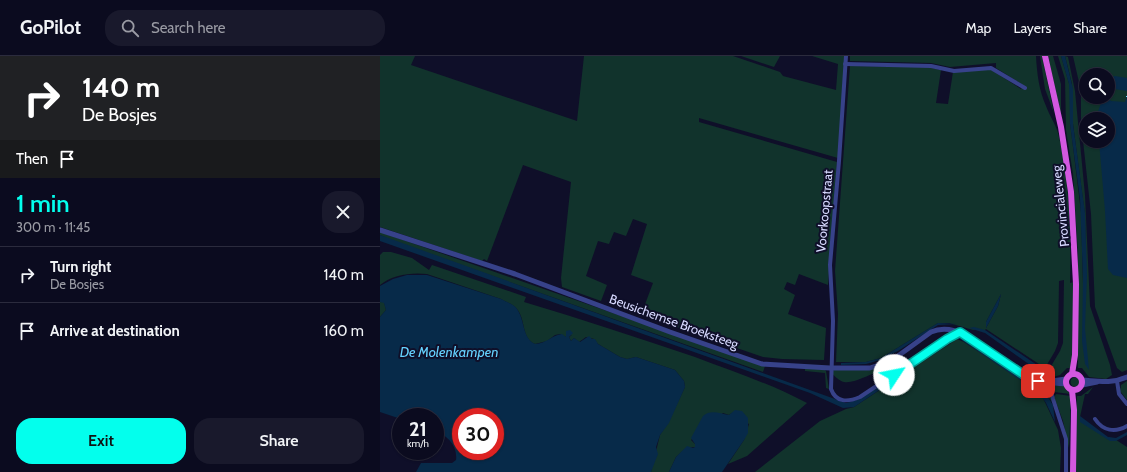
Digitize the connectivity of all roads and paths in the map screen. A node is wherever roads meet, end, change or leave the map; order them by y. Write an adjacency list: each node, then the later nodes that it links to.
1 (846, 56): 3 (street, Voorkoopstraat)
2 (1045, 56): 9 (highway, Provincialeweg)
3 (845, 64): 4 (street); 7 (street, Voorkoopstraat)
4 (1025, 88)
5 (380, 230): 7 (street, Beusichemse Broeksteeg)
6 (960, 332): 7 (street, Beusichemse Broeksteeg); 7 (street, Voorkoopstraat); 11 (street)
7 (830, 368)
8 (1127, 377): 10 (street)
9 (1078, 378): 10 (street); 12 (highway); 13 (highway)
10 (1117, 381): 14 (street)
11 (1049, 382): 12 (street); 17 (street)
12 (1066, 382): 13 (highway)
13 (1074, 390): 18 (highway)
14 (1127, 404)
15 (1096, 419): 16 (street)
16 (1127, 426)
17 (1066, 472)
18 (1073, 472)

